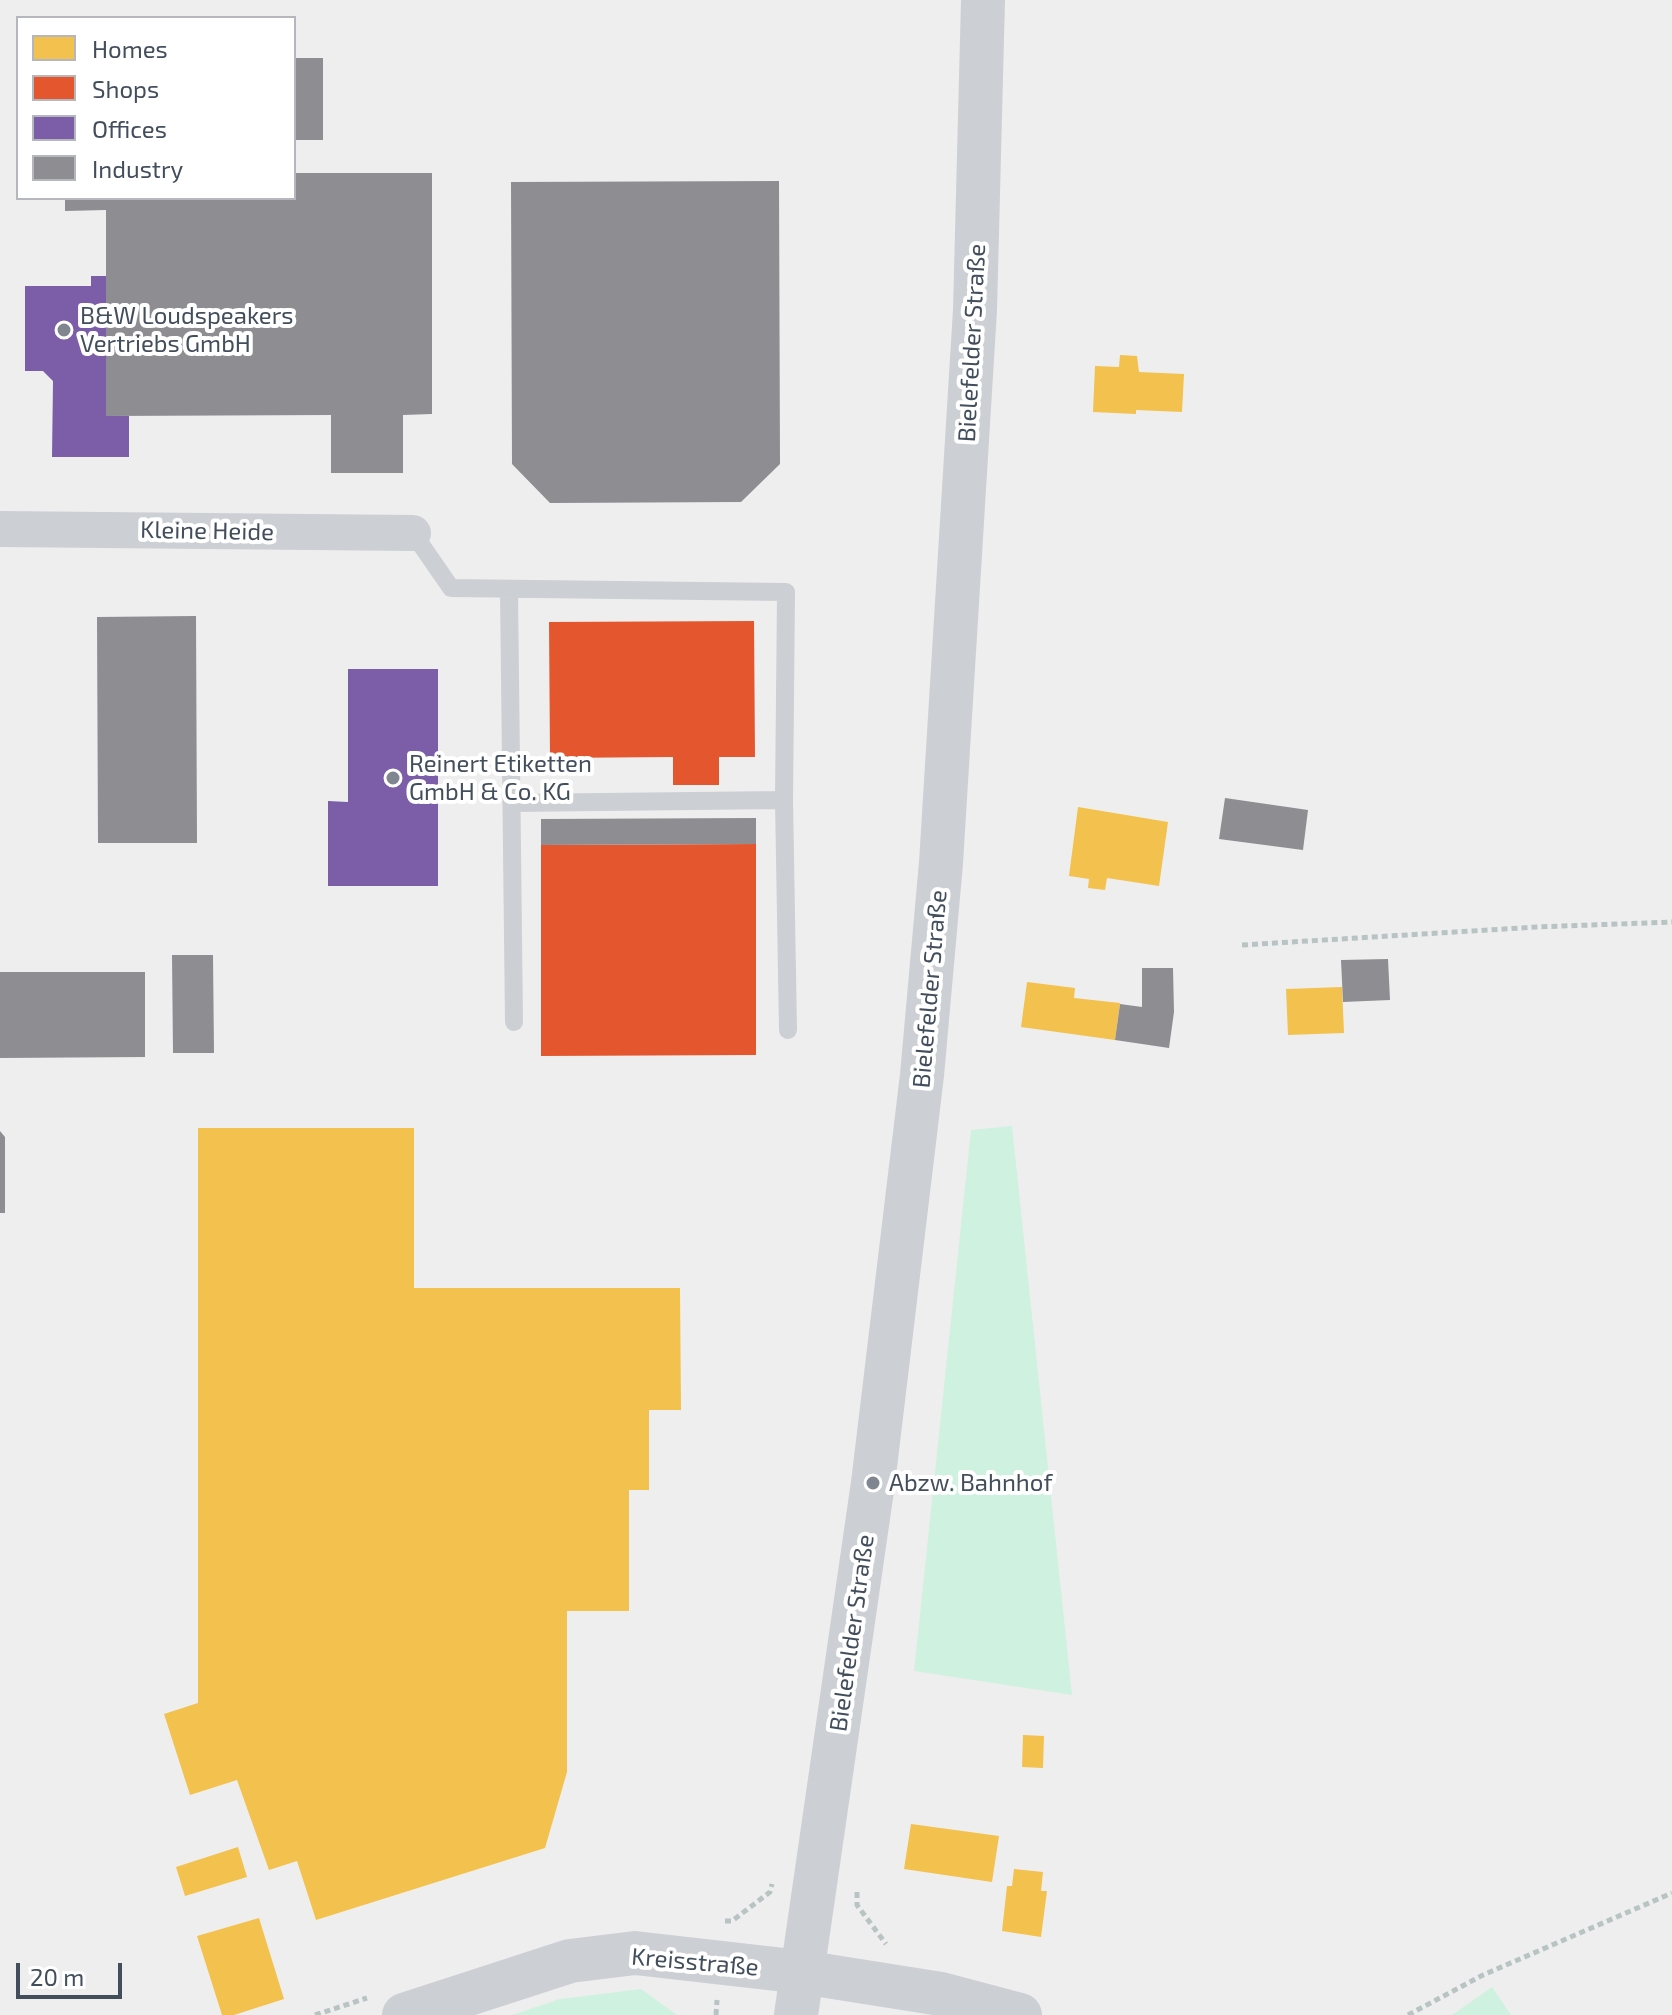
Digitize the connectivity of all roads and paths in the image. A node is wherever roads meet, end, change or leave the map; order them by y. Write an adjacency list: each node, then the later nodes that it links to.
1 (983, 0): 14 (street, Bielefelder Straße)
2 (0, 529): 3 (street, Kleine Heide)
3 (413, 533): 4 (lane)
4 (509, 590): 5 (lane); 6 (lane)
5 (784, 800): 6 (lane); 10 (lane)
6 (512, 803): 9 (lane)
7 (1672, 922): 8 (path)
8 (1242, 945)
9 (514, 1022)
10 (788, 1030)
11 (770, 1892): 13 (path)
12 (1672, 1893): 18 (path)
13 (732, 1921)
14 (802, 1972): 15 (street, Kreisstraße); 16 (street, Bielefelder Straße); 17 (street, Kreisstraße)
15 (404, 2015)
16 (796, 2015)
17 (1020, 2015)
18 (1408, 2015)

